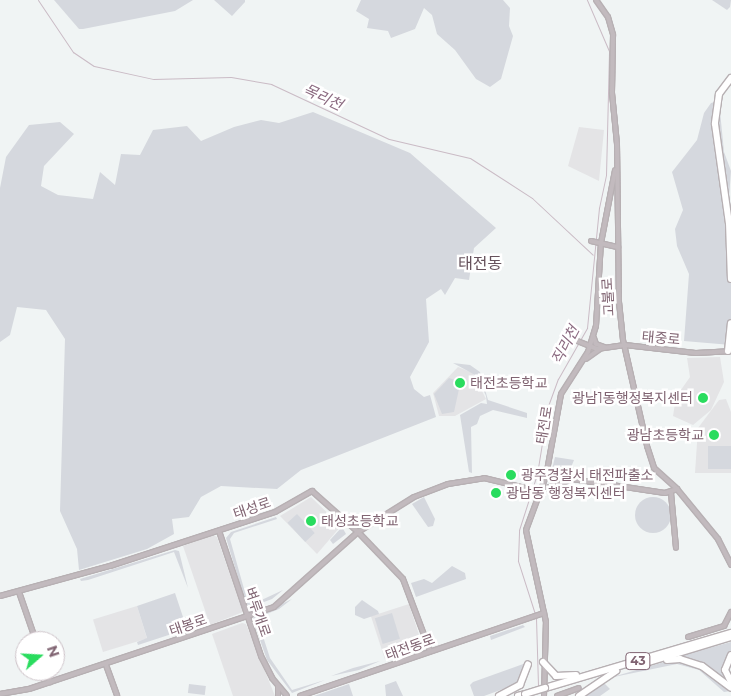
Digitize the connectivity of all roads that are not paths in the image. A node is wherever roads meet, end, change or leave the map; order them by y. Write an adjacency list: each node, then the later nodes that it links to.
1 (596, 0): 3 (street, 고불로)
2 (731, 78): 7 (highway)
3 (616, 166): 5 (street, 태전로); 6 (street, 고불로)
4 (591, 241): 5 (street)
5 (600, 243): 6 (street); 9 (street, 태전로)
6 (618, 247): 11 (street, 고불로)
7 (731, 279)
8 (731, 323): 14 (highway)
9 (593, 336): 12 (street); 13 (street, 태전로)
10 (572, 339): 13 (street)
11 (624, 345): 12 (street, 태중로); 14 (street, 태중로); 16 (street, 고불로)
12 (604, 347): 13 (street, 태중로); 15 (street)
13 (590, 348): 15 (street, 태전로)
14 (730, 351)
15 (580, 364): 17 (street, 태전로)
16 (677, 489): 18 (street); 22 (street, 고불로)
17 (539, 491): 18 (street); 20 (street, 태봉로); 26 (street, 태전로)
18 (671, 492): 21 (street)
19 (219, 531): 20 (street, 태성로); 23 (street, 태성로); 27 (street, 벼루개로)
20 (358, 532): 27 (street, 태봉로); 32 (street, 태성로)
21 (676, 548)
22 (731, 565)
23 (19, 592): 24 (street, 태성로); 28 (street)
24 (0, 596)
25 (731, 612): 30 (street)
26 (543, 613): 32 (street, 태전동로); 34 (street, 태전로)
27 (248, 616): 37 (street, 태봉로); 41 (street, 벼루개로)
28 (33, 631)
29 (731, 633): 38 (highway, 43)
30 (688, 637)
31 (731, 639): 36 (highway, 43)
32 (430, 651): 45 (street, 태전동로)
33 (731, 654): 40 (highway)
34 (543, 662): 38 (highway); 43 (street, 태전로)
35 (528, 664): 50 (highway)
36 (641, 664): 38 (highway, 43); 40 (highway)
37 (106, 665): 39 (street, 태봉로); 47 (street)
38 (614, 670): 43 (highway, 43); 53 (highway)
39 (50, 682): 44 (street, 태봉로)
40 (730, 686)
41 (278, 687): 48 (street); 49 (street, 벼루개로)
42 (579, 688): 52 (street)
43 (548, 693): 46 (highway, 43, bridge)
44 (0, 694)
45 (303, 695)
46 (527, 695): 51 (highway, 43)
47 (117, 696)
48 (278, 696)
49 (286, 696)
50 (500, 696)
51 (518, 696)
52 (557, 696)
53 (579, 696)

